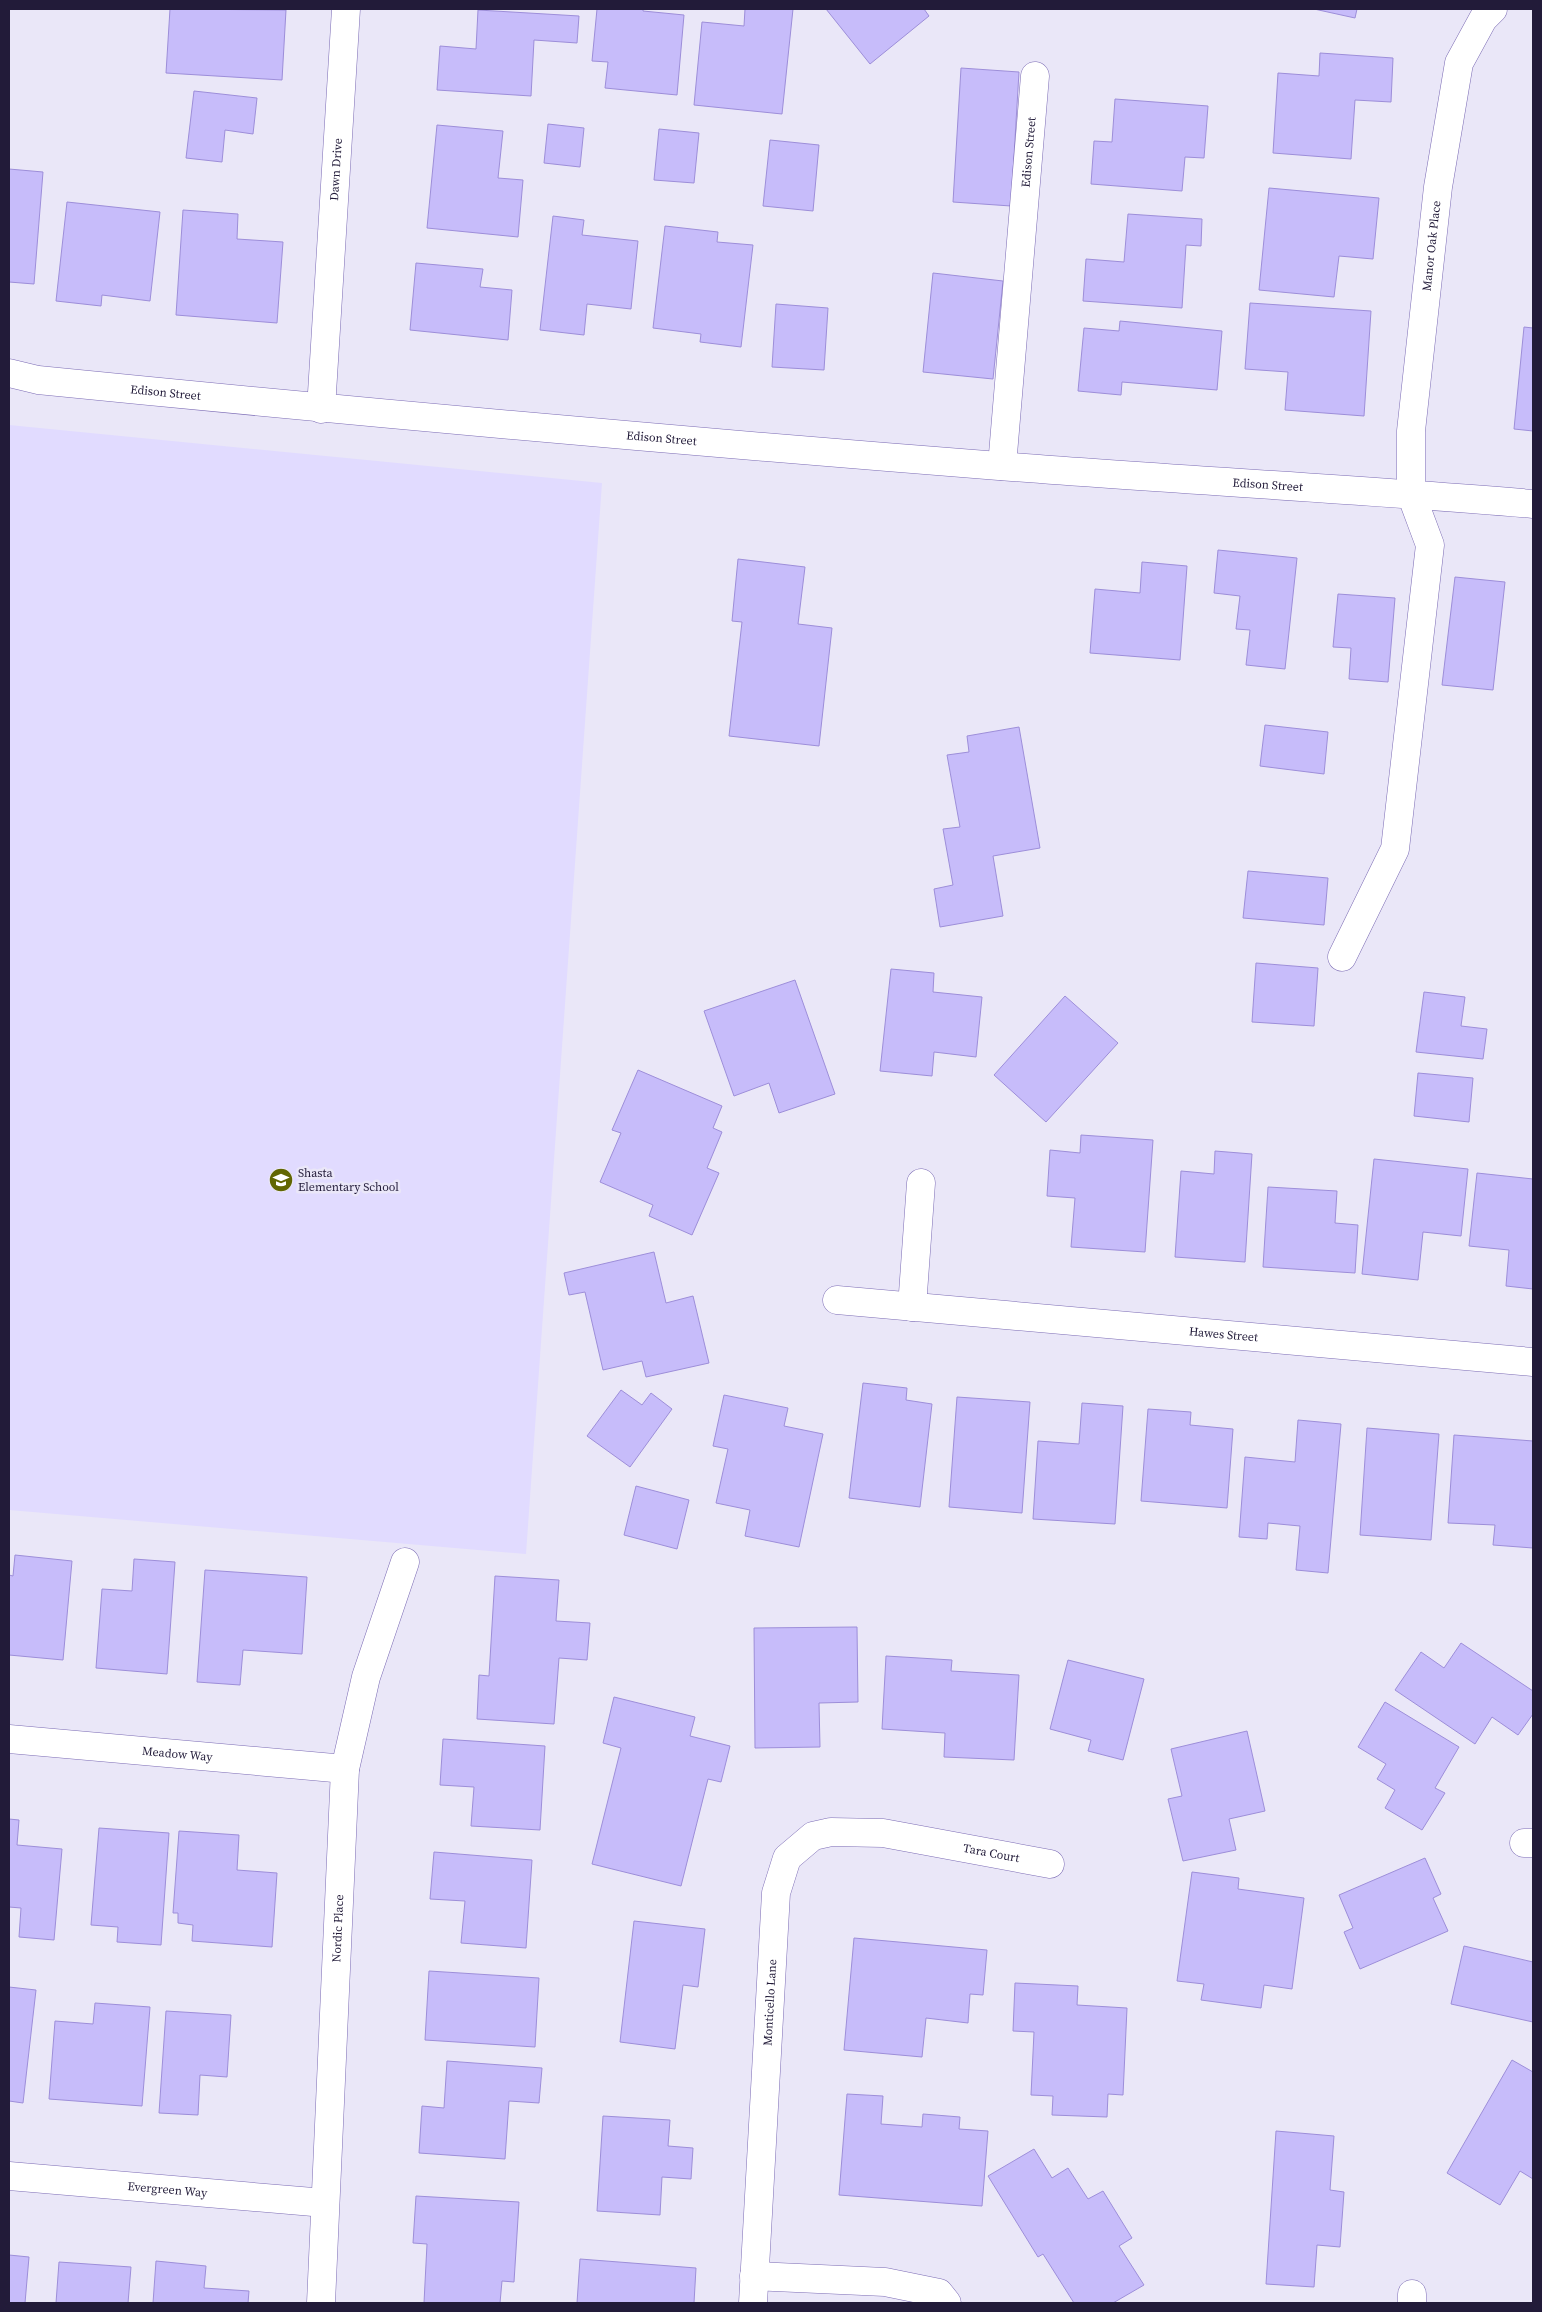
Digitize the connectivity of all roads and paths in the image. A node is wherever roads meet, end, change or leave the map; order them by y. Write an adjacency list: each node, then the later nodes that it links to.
1 (346, 9): 5 (street, Dawn Drive)
2 (1493, 9): 7 (street, Manor Oak Place)
3 (1035, 76): 6 (street, Edison Street)
4 (9, 373): 5 (street, Edison Street)
5 (322, 409): 6 (street, Edison Street)
6 (1002, 466): 7 (street, Edison Street)
7 (1411, 494): 8 (street, Edison Street); 9 (street)
8 (1533, 504)
9 (1342, 957)
10 (920, 1183): 12 (street)
11 (837, 1300): 12 (street, Hawes Street)
12 (912, 1307): 13 (street, Hawes Street)
13 (1533, 1362)
14 (404, 1562): 16 (street, Nordic Place)
15 (9, 1739): 16 (street, Meadow Way)
16 (345, 1769): 20 (street, Nordic Place)
17 (934, 1843): 18 (street, Tara Court); 21 (street, Monticello Lane)
18 (1050, 1864)
19 (9, 2176): 20 (street, Evergreen Way)
20 (325, 2204): 22 (street, Nordic Place)
21 (754, 2276): 23 (street, Monticello Lane); 24 (street)
22 (321, 2303)
23 (753, 2303)
24 (948, 2303)

